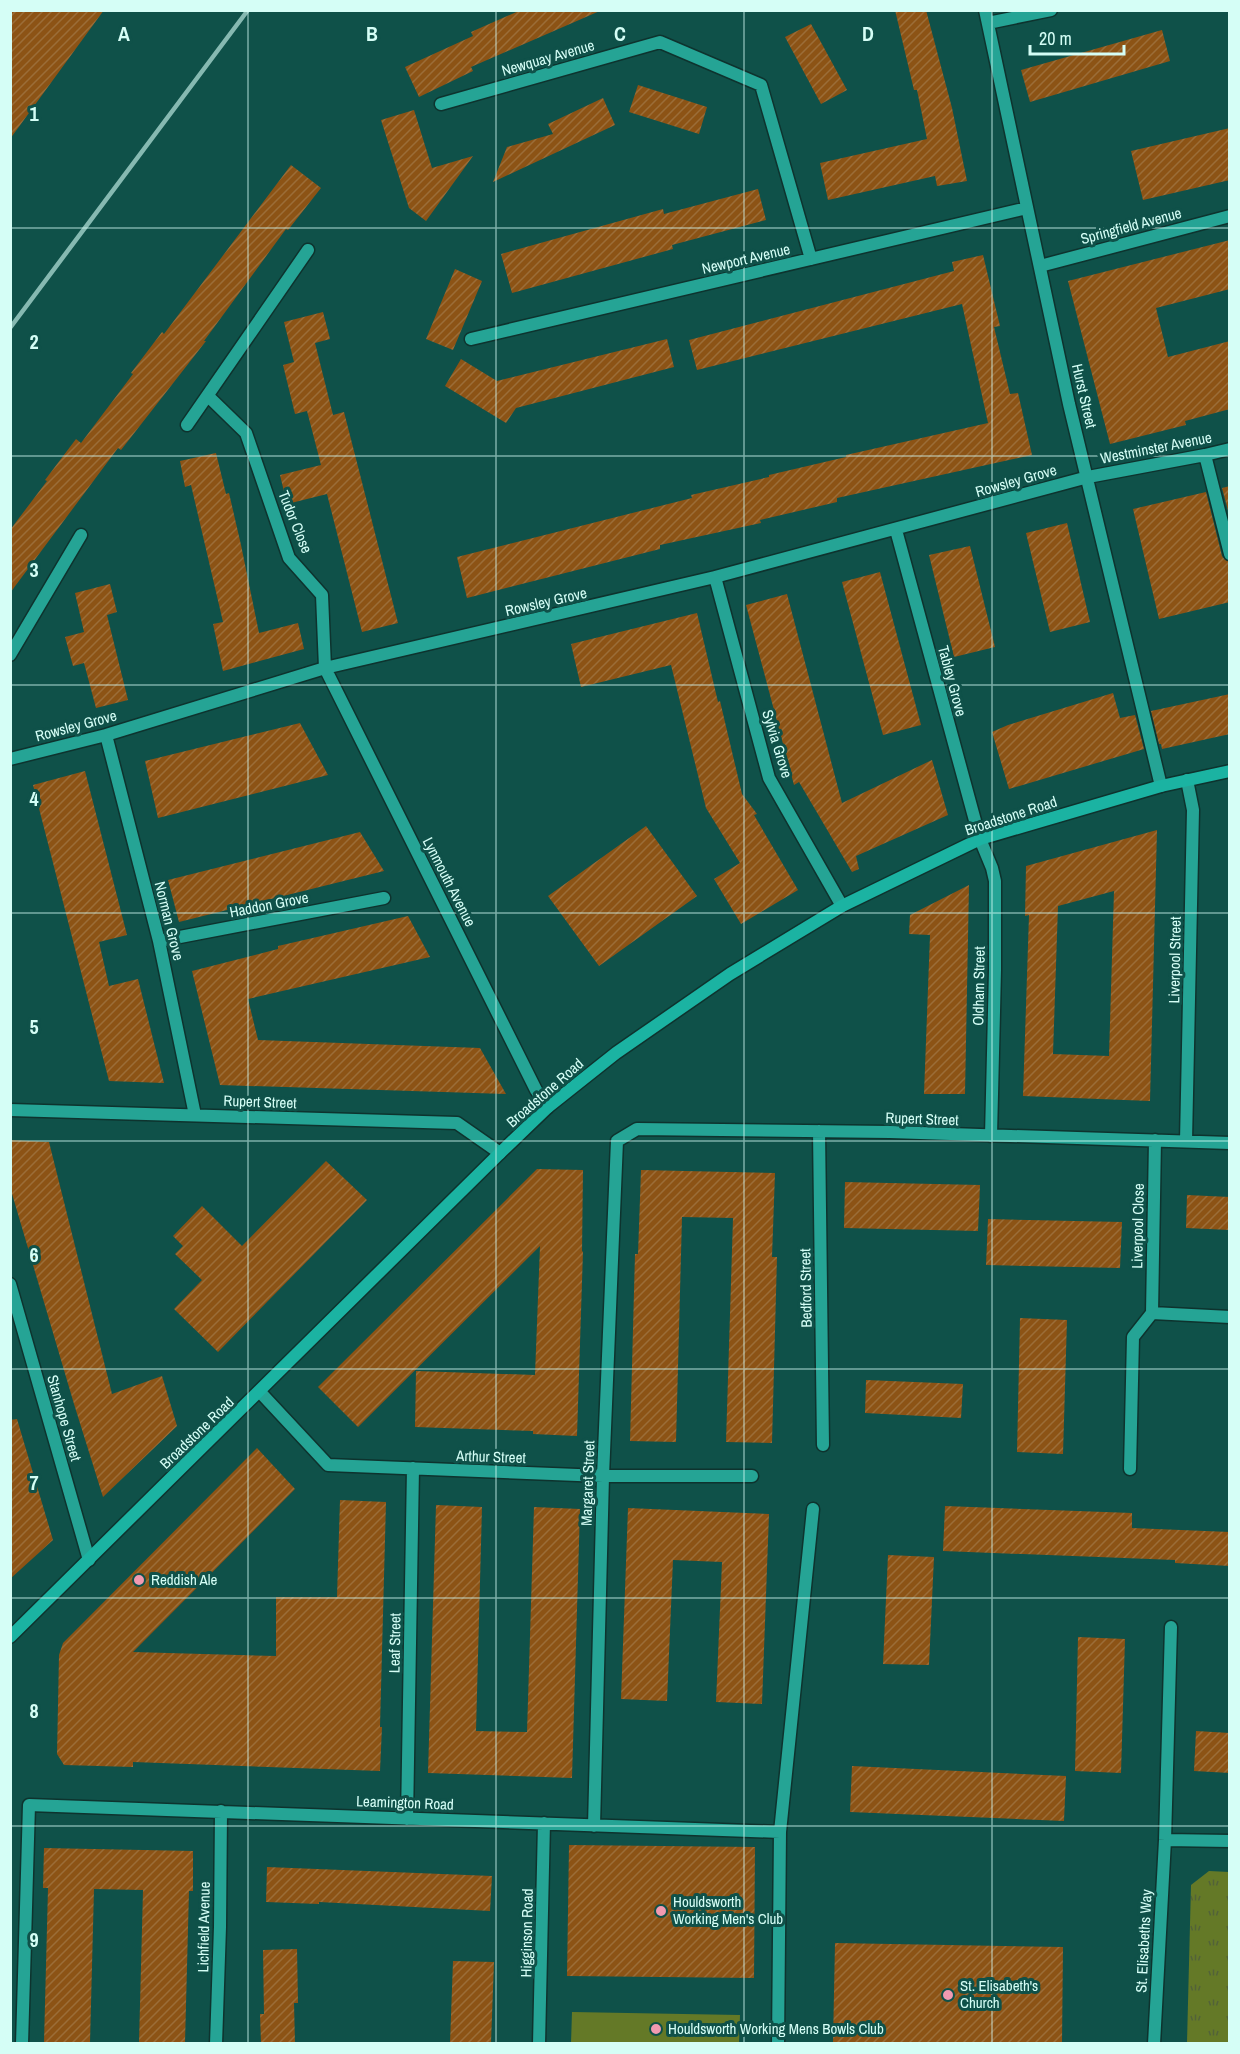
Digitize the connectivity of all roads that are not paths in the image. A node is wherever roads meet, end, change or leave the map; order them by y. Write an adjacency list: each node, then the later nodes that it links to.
1 (1051, 10): 2 (street)
2 (987, 17): 4 (street, Hurst Street)
3 (441, 104): 7 (street, Newquay Avenue)
4 (1027, 208): 7 (street, Newport Avenue); 8 (street, Hurst Street)
5 (1230, 216): 8 (street, Springfield Avenue)
6 (308, 250): 10 (street)
7 (811, 259): 9 (street, Newport Avenue)
8 (1040, 266): 14 (street, Hurst Street)
9 (471, 339)
10 (208, 396): 11 (street); 20 (street, Tudor Close)
11 (186, 425)
12 (1230, 449): 13 (street, Westminster Avenue)
13 (1205, 455): 14 (street, Westminster Avenue); 17 (street)
14 (1088, 477): 15 (street, Rowsley Grove); 25 (street, Hurst Street)
15 (896, 530): 18 (street, Rowsley Grove); 26 (street, Tabley Grove)
16 (81, 535): 19 (street)
17 (1230, 554)
18 (715, 578): 20 (street, Rowsley Grove); 28 (street, Sylvia Grove)
19 (10, 655)
20 (325, 668): 21 (street, Rowsley Grove); 30 (street, Lynmouth Avenue)
21 (106, 735): 22 (street, Rowsley Grove); 29 (street, Norman Grove)
22 (10, 759)
23 (1230, 771): 24 (main road, Broadstone Road)
24 (1187, 780): 25 (main road, Broadstone Road); 37 (street, Liverpool Street)
25 (1161, 786): 26 (main road, Broadstone Road)
26 (980, 839): 28 (main road, Broadstone Road); 34 (street, Oldham Street)
27 (384, 898): 29 (street, Haddon Grove)
28 (842, 906): 30 (main road, Broadstone Road)
29 (159, 941): 32 (street, Norman Grove)
30 (548, 1107): 39 (main road, Broadstone Road)
31 (10, 1110): 32 (street, Rupert Street)
32 (195, 1115): 39 (street, Rupert Street)
33 (819, 1131): 34 (street, Rupert Street); 36 (street, Rupert Street); 44 (street, Bedford Street)
34 (991, 1136): 35 (street, Rupert Street)
35 (1155, 1140): 37 (street, Rupert Street); 41 (street, Liverpool Close)
36 (617, 1141): 47 (street, Margaret Street)
37 (1186, 1141): 38 (street, Rupert Street)
38 (1230, 1143)
39 (500, 1153): 43 (main road, Broadstone Road)
40 (10, 1284): 50 (street, Stanhope Street)
41 (1152, 1313): 42 (street); 46 (street)
42 (1230, 1317)
43 (260, 1392): 45 (street, Arthur Street); 50 (main road, Broadstone Road)
44 (823, 1445)
45 (413, 1468): 47 (street, Arthur Street); 54 (street, Leaf Street)
46 (1130, 1469)
47 (603, 1476): 48 (street, Arthur Street); 56 (street, Margaret Street)
48 (752, 1476)
49 (813, 1509): 57 (street)
50 (89, 1560): 52 (main road, Broadstone Road)
51 (1171, 1627): 58 (street, St. Elisabeths Way)
52 (10, 1637)
53 (221, 1811): 54 (street, Leamington Road); 60 (street, Leamington Road); 61 (street, Lichfield Avenue)
54 (407, 1819): 55 (street, Leamington Road)
55 (544, 1823): 56 (street, Leamington Road); 62 (street, Higginson Road)
56 (594, 1826): 57 (street, Leamington Road)
57 (780, 1832): 63 (street)
58 (1165, 1840): 59 (street); 64 (street, St. Elisabeths Way)
59 (1230, 1841)
60 (22, 2043)
61 (216, 2043)
62 (539, 2043)
63 (778, 2043)
64 (1154, 2043)

